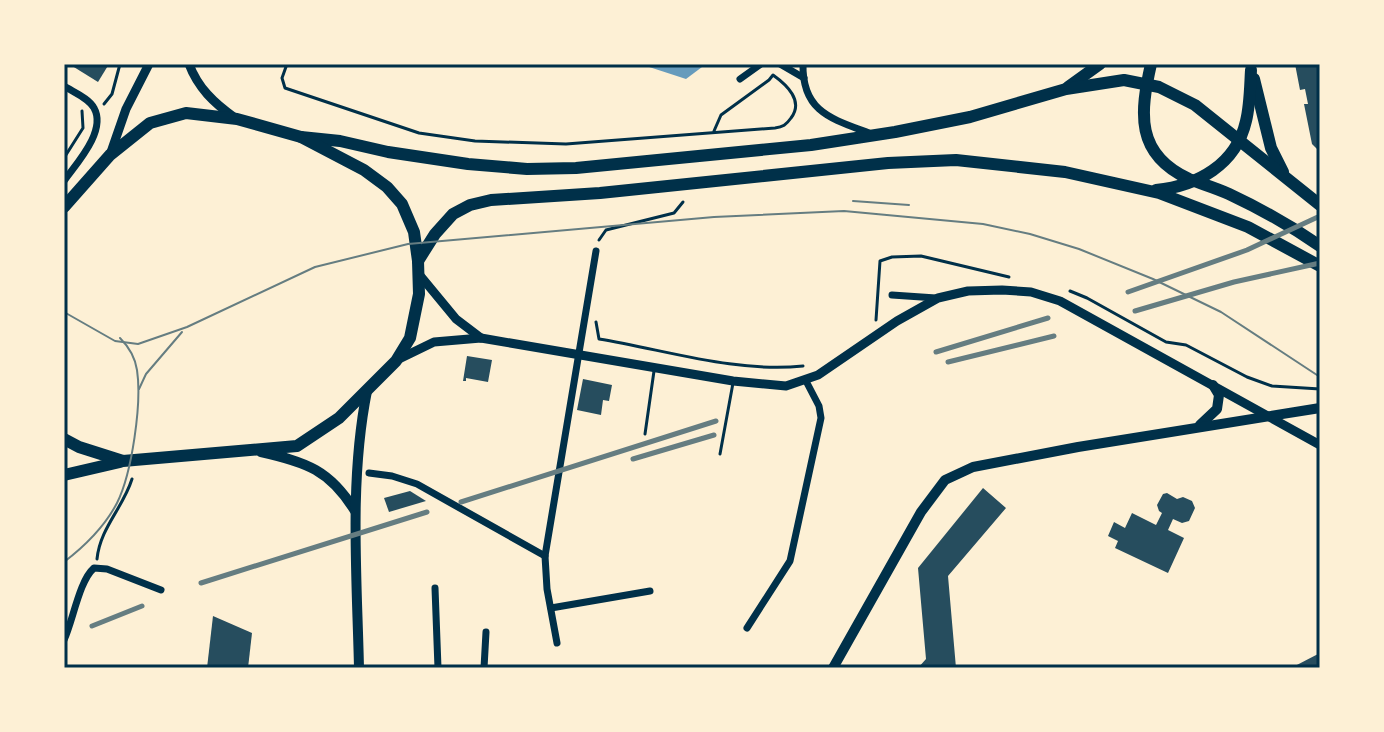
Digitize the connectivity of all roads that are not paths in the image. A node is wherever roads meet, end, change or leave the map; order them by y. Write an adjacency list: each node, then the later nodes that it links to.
1 (149, 64): 18 (street)
2 (189, 64): 14 (street)
3 (761, 64): 10 (street)
4 (780, 64): 9 (street)
5 (803, 64): 9 (street)
6 (1100, 64): 13 (highway)
7 (1151, 64): 11 (highway)
8 (1251, 67): 17 (highway); 21 (highway)
9 (804, 78): 15 (street)
10 (740, 79)
11 (1146, 84): 13 (highway); 17 (highway); 19 (highway)
12 (64, 86): 20 (street)
13 (1066, 89): 15 (highway)
14 (237, 119): 16 (highway); 18 (highway)
15 (874, 135): 16 (highway)
16 (301, 137): 28 (highway)
17 (1239, 140): 19 (highway); 21 (highway)
18 (110, 155): 24 (highway)
19 (1193, 180): 22 (highway); 25 (highway)
20 (64, 181)
21 (1296, 186): 23 (highway)
22 (1145, 189): 27 (highway); 28 (highway)
23 (1320, 205)
24 (64, 207)
25 (1320, 246)
26 (596, 251): 32 (street)
27 (1320, 266)
28 (418, 267): 31 (street); 33 (highway)
29 (892, 295): 30 (street)
30 (938, 298): 36 (street); 37 (street)
31 (481, 338): 32 (street); 33 (street)
32 (578, 356): 34 (street); 51 (street)
33 (396, 361): 38 (highway)
34 (654, 368): 35 (street); 42 (lane)
35 (733, 381): 36 (street); 46 (lane)
36 (806, 381): 56 (street)
37 (1213, 385): 40 (street); 41 (main road)
38 (367, 391): 45 (highway); 50 (main road)
39 (1320, 408): 40 (main road)
40 (1272, 417): 41 (main road); 44 (street)
41 (1191, 429): 63 (main road)
42 (645, 434)
43 (64, 439): 47 (highway)
44 (1320, 445)
45 (256, 450): 47 (highway); 50 (main road)
46 (720, 454)
47 (123, 461): 49 (highway)
48 (369, 473): 51 (street)
49 (64, 475)
50 (356, 518): 60 (main road)
51 (545, 556): 55 (street)
52 (435, 588): 61 (street)
53 (161, 590): 58 (street)
54 (650, 591): 55 (street)
55 (551, 608): 59 (street)
56 (747, 628)
57 (486, 632): 62 (street)
58 (64, 640)
59 (557, 643)
60 (359, 668)
61 (438, 668)
62 (484, 668)
63 (833, 668)

